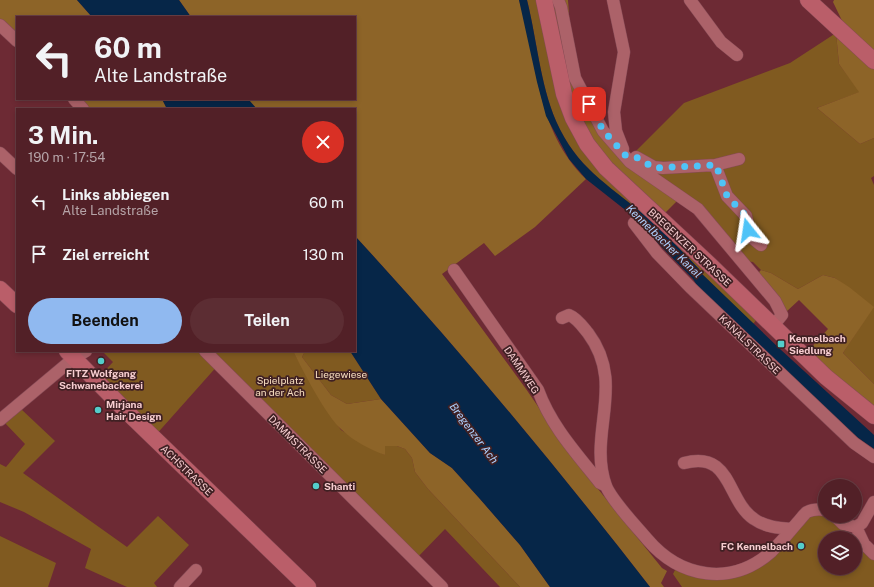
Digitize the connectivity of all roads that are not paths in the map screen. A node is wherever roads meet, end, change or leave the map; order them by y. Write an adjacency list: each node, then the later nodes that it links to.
1 (544, 0): 23 (main road, BREGENZER STRASSE)
2 (558, 0): 13 (street)
3 (613, 0): 13 (street)
4 (690, 0): 8 (street)
5 (808, 0): 9 (main road)
6 (0, 25): 7 (street)
7 (16, 40)
8 (737, 55)
9 (874, 61)
10 (75, 100): 11 (street)
11 (82, 108)
12 (0, 153): 16 (street)
13 (626, 156): 15 (street); 23 (street)
14 (739, 159): 15 (street)
15 (716, 165): 18 (street)
16 (16, 168)
17 (634, 224): 28 (street, KANALSTRASSE)
18 (762, 245)
19 (454, 270): 30 (street, DAMMWEG)
20 (0, 289): 21 (main road)
21 (16, 304)
22 (562, 318): 30 (street)
23 (773, 326): 26 (main road, BREGENZER STRASSE)
24 (206, 352): 40 (street, DAMMSTRASSE)
25 (76, 353): 27 (street); 39 (main road, ACHSTRASSE)
26 (874, 416)
27 (0, 420)
28 (874, 457)
29 (684, 463): 35 (street)
30 (606, 486): 35 (street, DAMMWEG)
31 (818, 509): 35 (street, DAMMWEG)
32 (872, 509): 34 (street)
33 (842, 523): 34 (street)
34 (856, 527): 36 (street)
35 (792, 529)
36 (874, 554)
37 (196, 570): 38 (street)
38 (180, 587)
39 (308, 587)
40 (442, 587)

